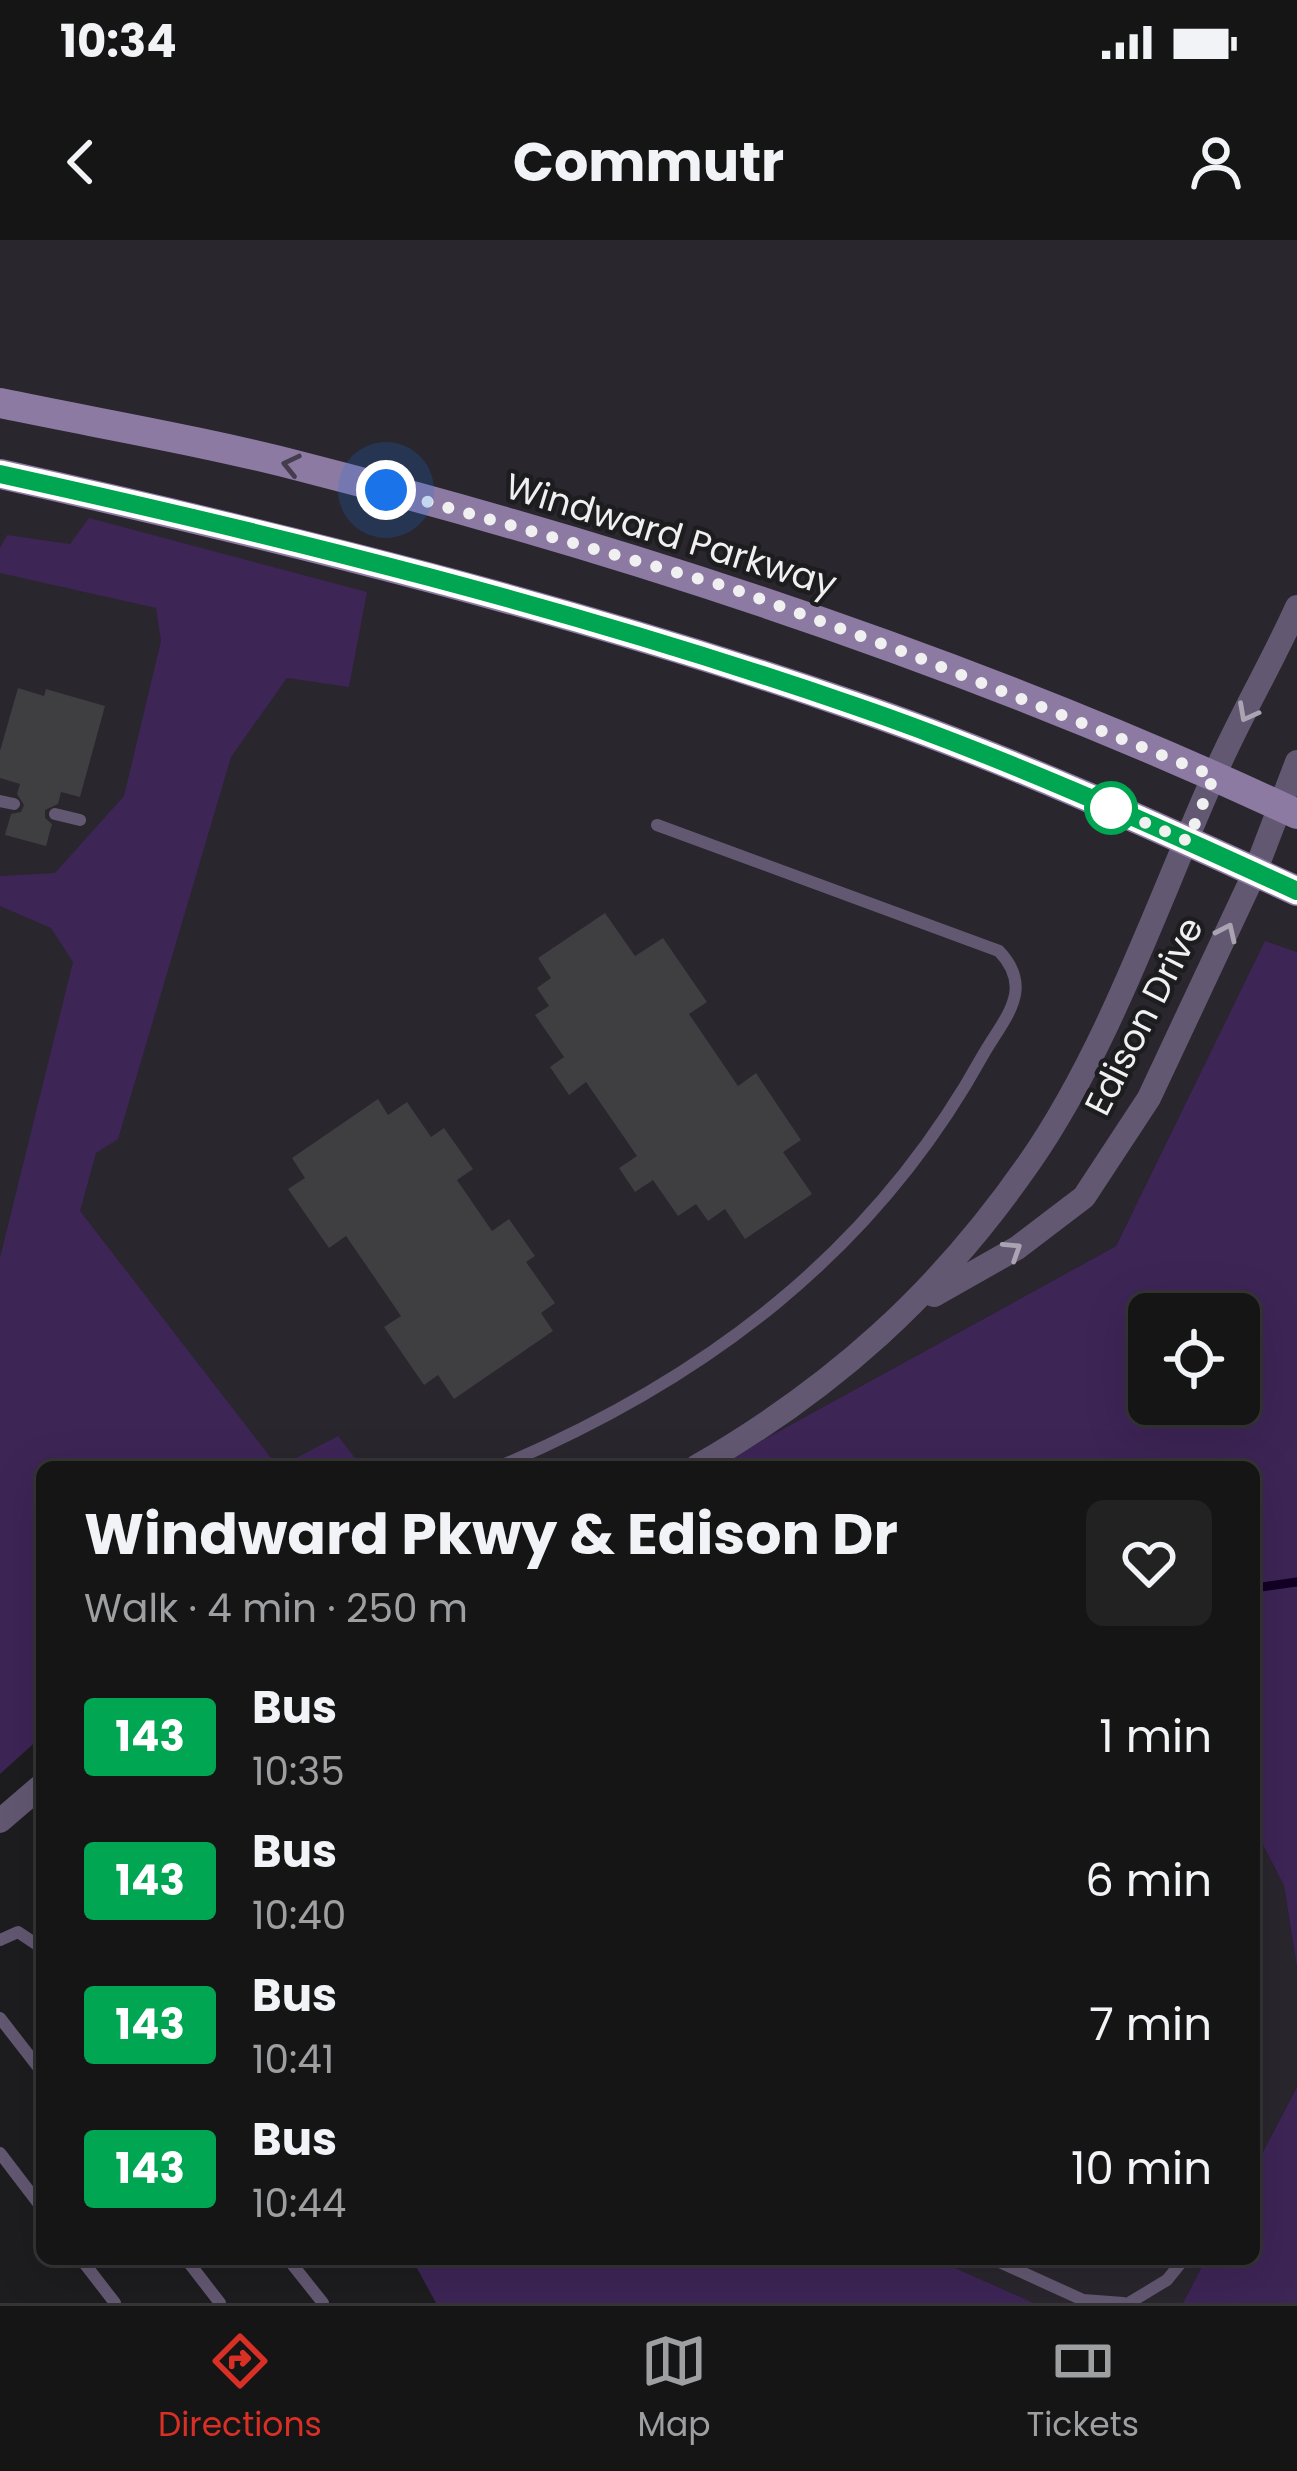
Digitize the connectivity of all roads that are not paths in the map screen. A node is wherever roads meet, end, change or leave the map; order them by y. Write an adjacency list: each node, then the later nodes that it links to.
1 (0, 403): 5 (main road, Windward Parkway, one-way to 1)
2 (0, 474): 10 (main road)
3 (1297, 607): 5 (street, Edison Drive, one-way to 5)
4 (1297, 762): 6 (street, Edison Drive)
5 (1214, 776): 6 (main road, Windward Parkway); 10 (street, Edison Drive)
6 (1289, 810): 11 (street, Edison Drive)
7 (55, 814): 8 (lane)
8 (80, 820)
9 (657, 825): 14 (lane)
10 (1188, 841): 11 (main road); 13 (street, Edison Drive)
11 (1256, 872): 12 (main road); 13 (street, Edison Drive, one-way to 11)
12 (1297, 891)
13 (911, 1308): 15 (street, Edison Drive)
14 (512, 1461)
15 (707, 1461)
16 (36, 1790): 17 (street)
17 (0, 1821)
18 (0, 1940): 19 (lane)
19 (36, 1944)
20 (0, 2018): 21 (lane)
21 (36, 2064)
22 (0, 2153): 23 (lane)
23 (36, 2200)
24 (86, 2265): 29 (lane)
25 (191, 2265): 30 (lane)
26 (293, 2265): 31 (lane)
27 (1006, 2265): 32 (lane)
28 (1179, 2265): 32 (lane)
29 (115, 2303)
30 (220, 2303)
31 (323, 2303)
32 (1126, 2303)

